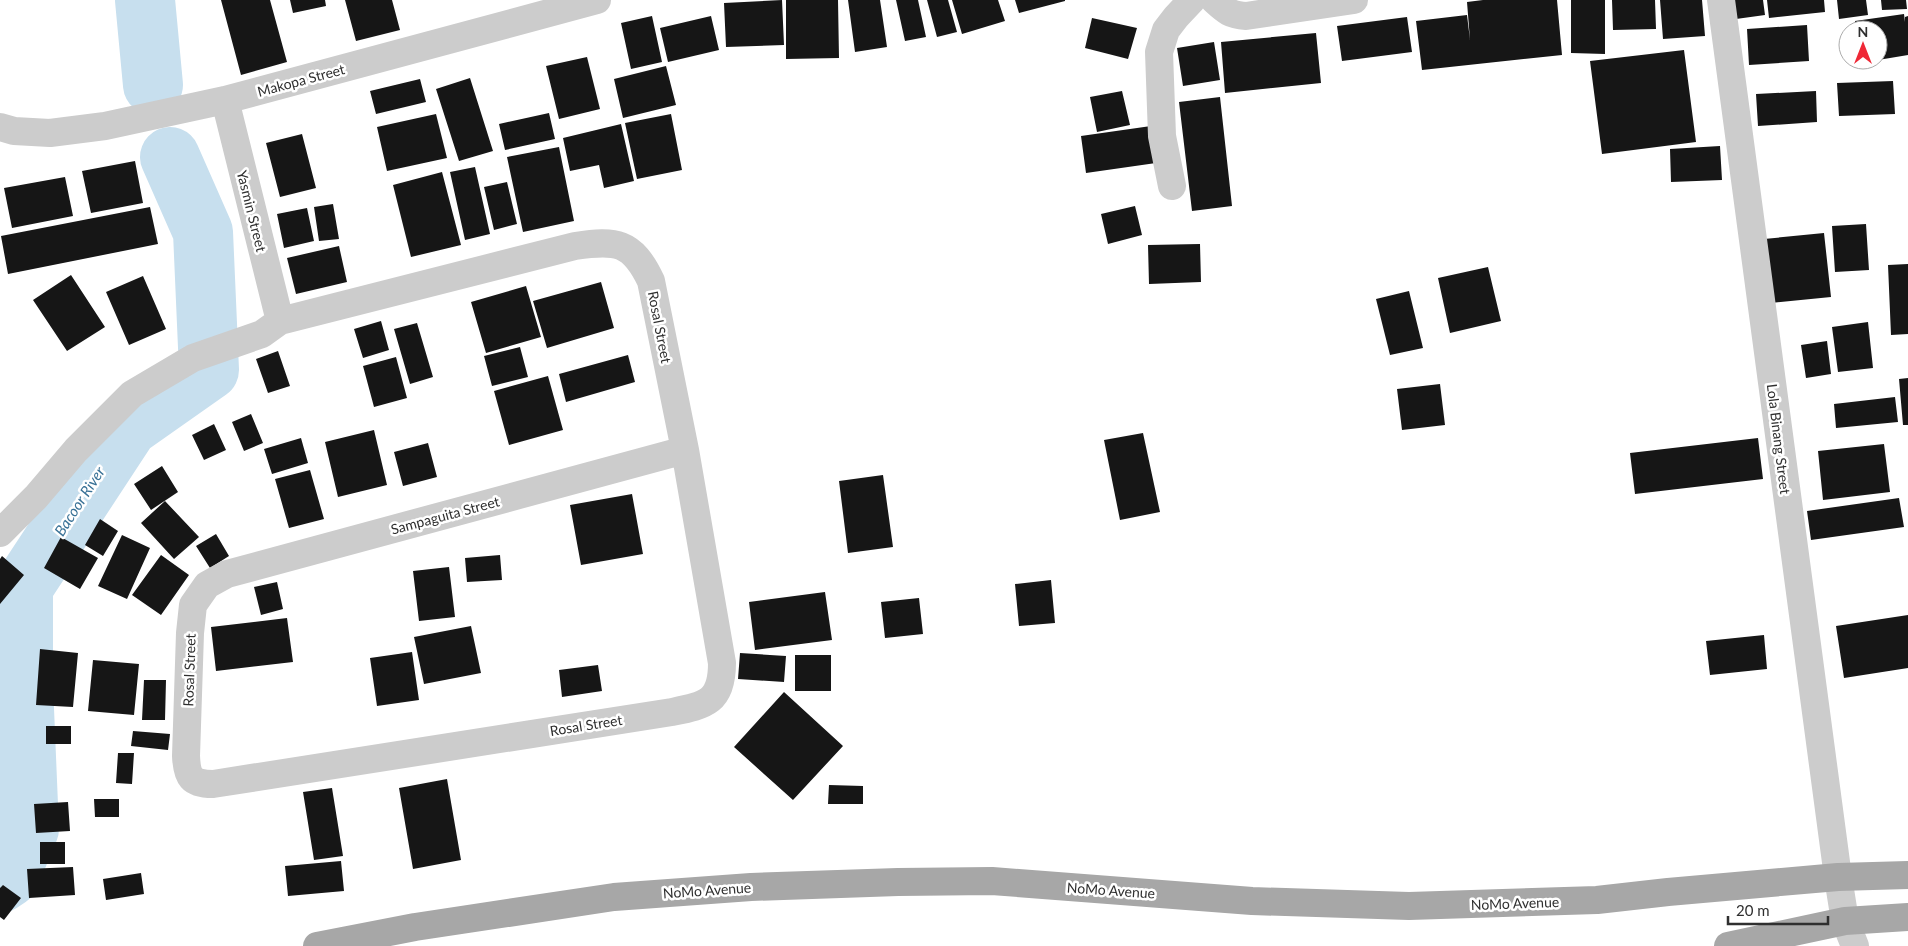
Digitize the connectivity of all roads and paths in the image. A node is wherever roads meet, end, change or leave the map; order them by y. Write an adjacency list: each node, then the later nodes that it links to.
1 (598, 0): 6 (street, Makopa Street)
2 (1192, 0): 8 (street)
3 (1214, 0): 4 (street)
4 (1354, 0)
5 (1721, 0): 14 (street, Lola Binang Street)
6 (225, 100): 7 (street, Makopa Street); 9 (street, Yasmin Street)
7 (0, 127)
8 (1172, 186)
9 (271, 328): 10 (street, Rosal Street); 11 (street)
10 (685, 450): 12 (street, Sampaguita Street); 12 (street, Rosal Street)
11 (0, 533)
12 (207, 585)
13 (1908, 875): 14 (main road, NoMo Avenue)
14 (1838, 877): 16 (street, Lola Binang Street); 17 (main road, NoMo Avenue)
15 (1908, 917): 16 (main road)
16 (1845, 921): 18 (main road); 19 (street, Lola Binang Street)
17 (317, 946)
18 (1728, 946)
19 (1855, 946)

